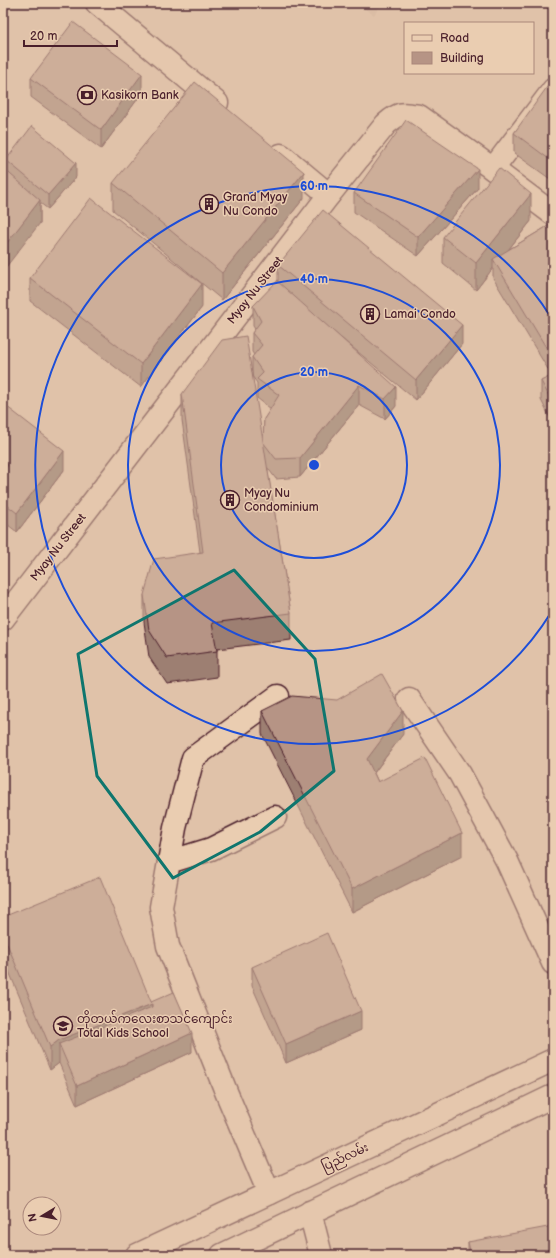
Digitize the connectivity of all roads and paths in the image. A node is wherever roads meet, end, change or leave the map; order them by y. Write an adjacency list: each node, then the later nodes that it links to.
1 (97, 3): 3 (main road)
2 (553, 90): 5 (main road)
3 (231, 114)
4 (268, 144): 6 (main road)
5 (493, 168): 6 (main road, Myay Nu Street); 7 (main road, Myay Nu Street)
6 (329, 195): 8 (main road, Myay Nu Street)
7 (553, 214)
8 (3, 619)
9 (278, 696): 12 (main road)
10 (409, 699): 13 (main road)
11 (275, 817): 12 (main road)
12 (169, 862): 16 (main road)
13 (553, 963)
14 (553, 1060): 16 (main road, ပြည်လမ်း)
15 (553, 1096): 17 (main road)
16 (269, 1193): 18 (main road, ပြည်လမ်း)
17 (310, 1212): 19 (main road); 20 (main road)
18 (137, 1255)
19 (222, 1255)
20 (321, 1255)

